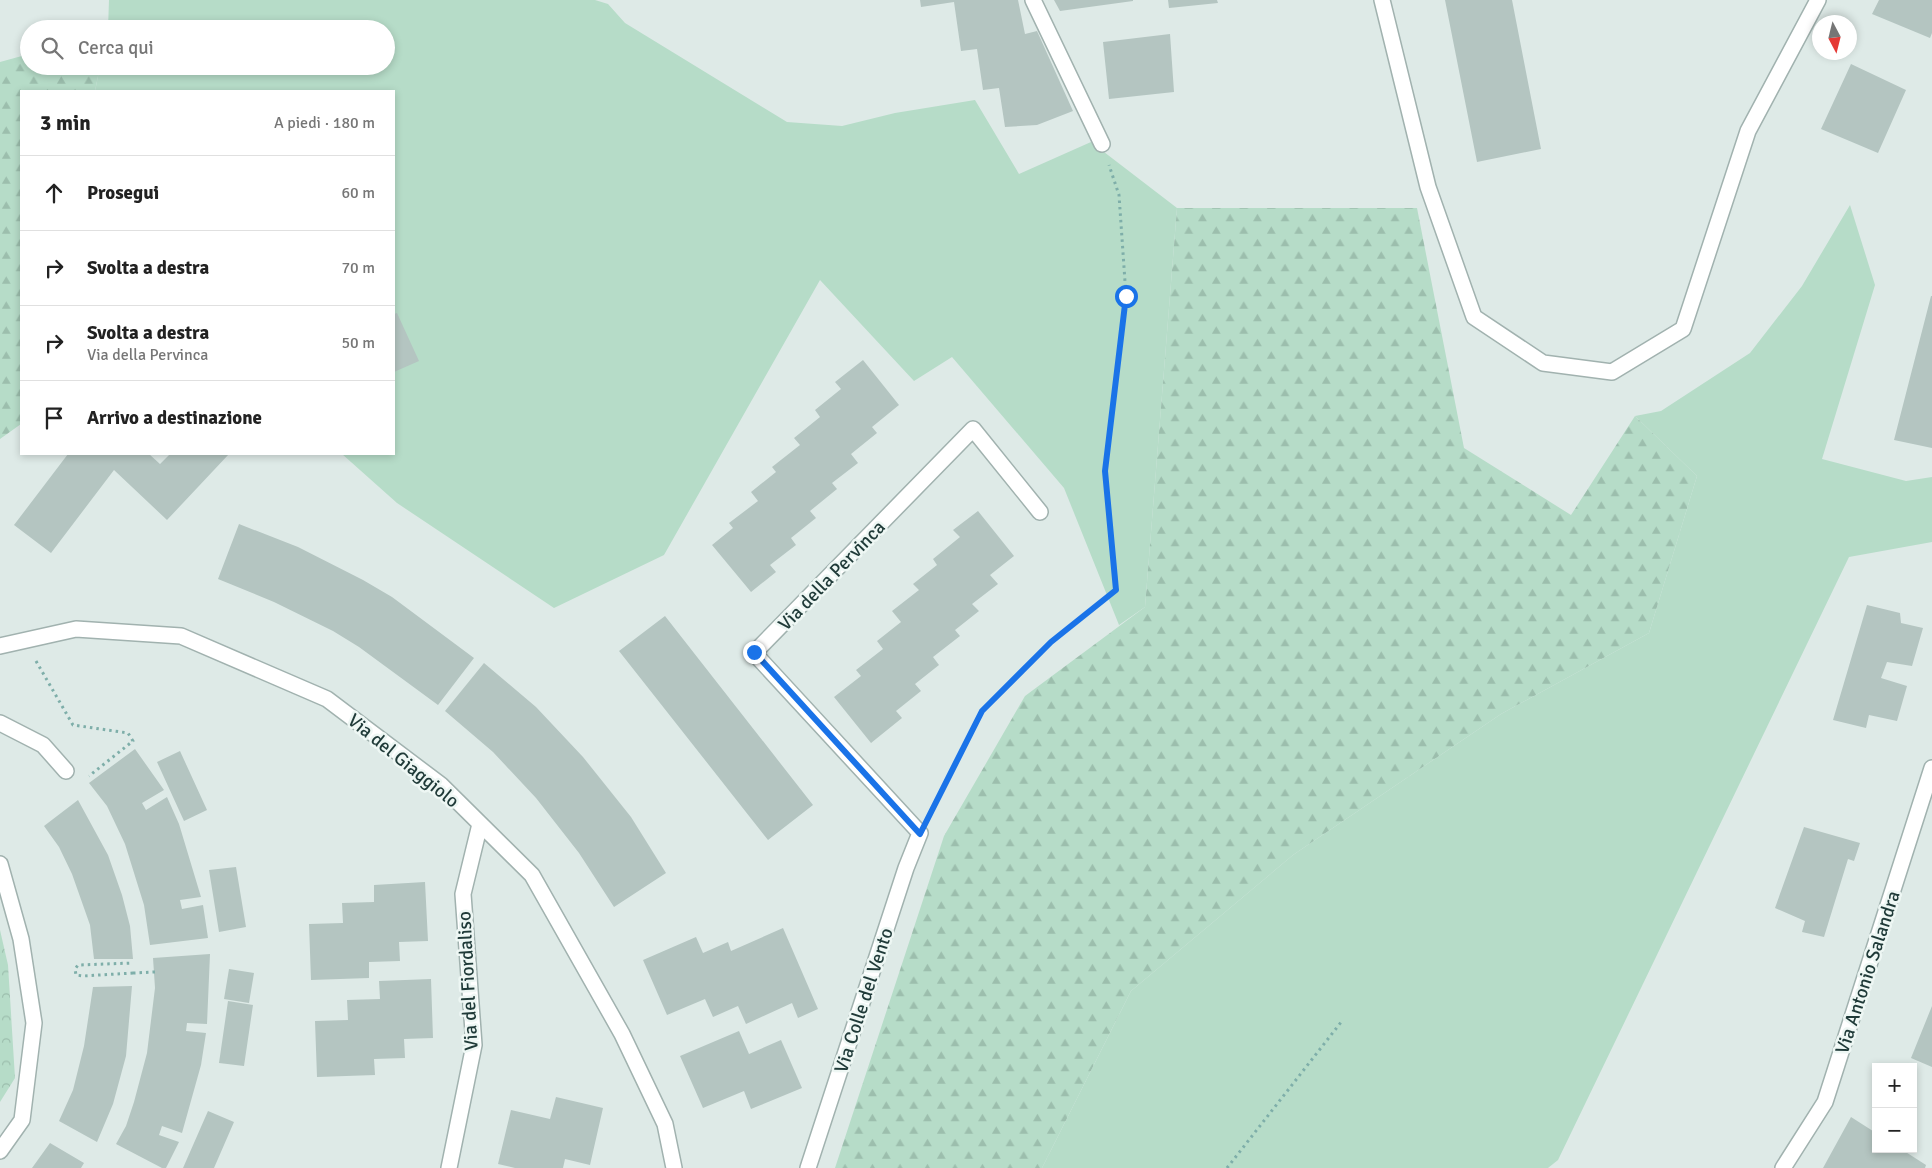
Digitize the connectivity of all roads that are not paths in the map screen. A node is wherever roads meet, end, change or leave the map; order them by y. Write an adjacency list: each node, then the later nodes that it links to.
1 (1033, 0): 4 (street)
2 (1382, 0): 3 (street)
3 (1818, 0)
4 (1102, 144)
5 (1040, 512): 11 (street, Via della Pervinca)
6 (0, 646): 10 (street, Via del Giaggiolo)
7 (0, 722): 9 (street)
8 (1932, 768): 17 (street, Via Antonio Salandra)
9 (66, 771)
10 (480, 824): 14 (street, Via del Fiordaliso); 15 (street, Via del Giaggiolo)
11 (920, 834): 16 (street, Via Colle del Vento)
12 (0, 864): 13 (street)
13 (0, 1151)
14 (449, 1168)
15 (674, 1168)
16 (808, 1168)
17 (1784, 1168)

